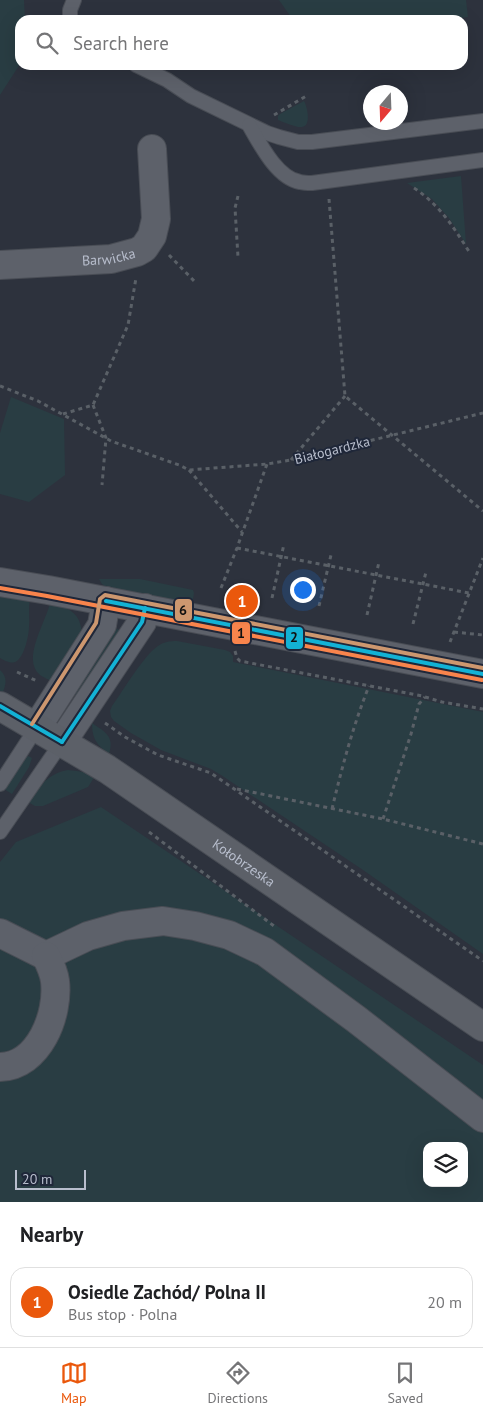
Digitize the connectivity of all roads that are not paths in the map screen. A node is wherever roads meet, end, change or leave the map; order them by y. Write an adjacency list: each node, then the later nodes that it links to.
1 (74, 0): 2 (lane)
2 (70, 15)
3 (147, 70): 5 (lane)
4 (483, 121): 5 (lane)
5 (249, 125): 7 (lane)
6 (152, 149): 8 (street, Barwicka)
7 (483, 160)
8 (0, 265)
9 (0, 582): 10 (street)
10 (106, 601): 11 (street); 14 (street)
11 (145, 608): 12 (street); 15 (street)
12 (483, 673)
13 (0, 706): 14 (main road, Kołobrzeska)
14 (37, 727): 15 (main road, Kołobrzeska); 16 (lane)
15 (62, 742): 17 (lane); 20 (main road, Kołobrzeska)
16 (0, 784)
17 (0, 832)
18 (0, 933): 19 (street)
19 (46, 956): 21 (street); 22 (street)
20 (483, 1027)
21 (0, 1067)
22 (483, 1118)

